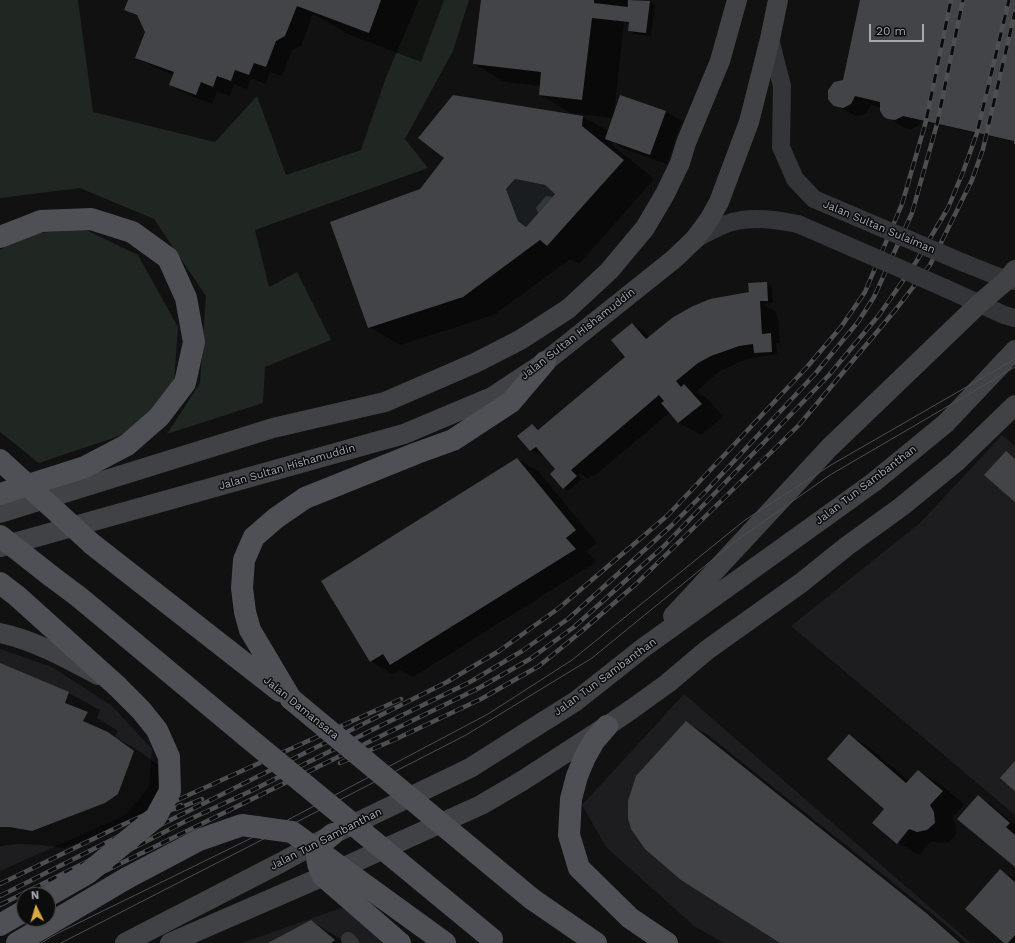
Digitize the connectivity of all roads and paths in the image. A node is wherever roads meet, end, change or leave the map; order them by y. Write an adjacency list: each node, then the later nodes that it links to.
1 (737, 0): 15 (main road)
2 (778, 0): 3 (main road, Jalan Sultan Hishamuddin)
3 (770, 39): 5 (main road, Jalan Sultan Hishamuddin); 6 (street, Jalan Sultan Sulaiman, bridge)
4 (0, 237): 14 (main road)
5 (695, 239): 7 (street, bridge); 10 (main road, Jalan Sultan Hishamuddin)
6 (1012, 277): 7 (main road)
7 (980, 303): 8 (street); 21 (main road)
8 (1009, 316)
9 (1015, 350): 21 (main road, Jalan Tun Sambanthan)
10 (545, 362): 18 (main road, Jalan Sultan Hishamuddin); 23 (main road)
11 (1013, 409): 24 (main road)
12 (0, 460): 17 (main road, bridge)
13 (0, 482): 17 (main road, Jalan Damansara, bridge)
14 (0, 494)
15 (0, 513)
16 (0, 536): 30 (main road, bridge)
17 (92, 544): 23 (main road, Jalan Damansara)
18 (0, 547)
19 (0, 584): 22 (main road)
20 (0, 633): 22 (main road)
21 (643, 648): 25 (main road, Jalan Tun Sambanthan)
22 (117, 686): 27 (main road, bridge)
23 (291, 699): 36 (main road, Jalan Damansara, bridge)
24 (607, 726): 26 (main road); 37 (main road)
25 (333, 834): 26 (main road); 32 (main road, Jalan Tun Sambanthan)
26 (324, 876): 33 (main road); 34 (main road)
27 (56, 891)
28 (16, 916): 29 (main road, bridge)
29 (0, 925)
30 (494, 941)
31 (17, 943): 35 (main road, bridge)
32 (125, 943)
33 (170, 943)
34 (400, 943)
35 (445, 943)
36 (596, 943)
37 (667, 943)

